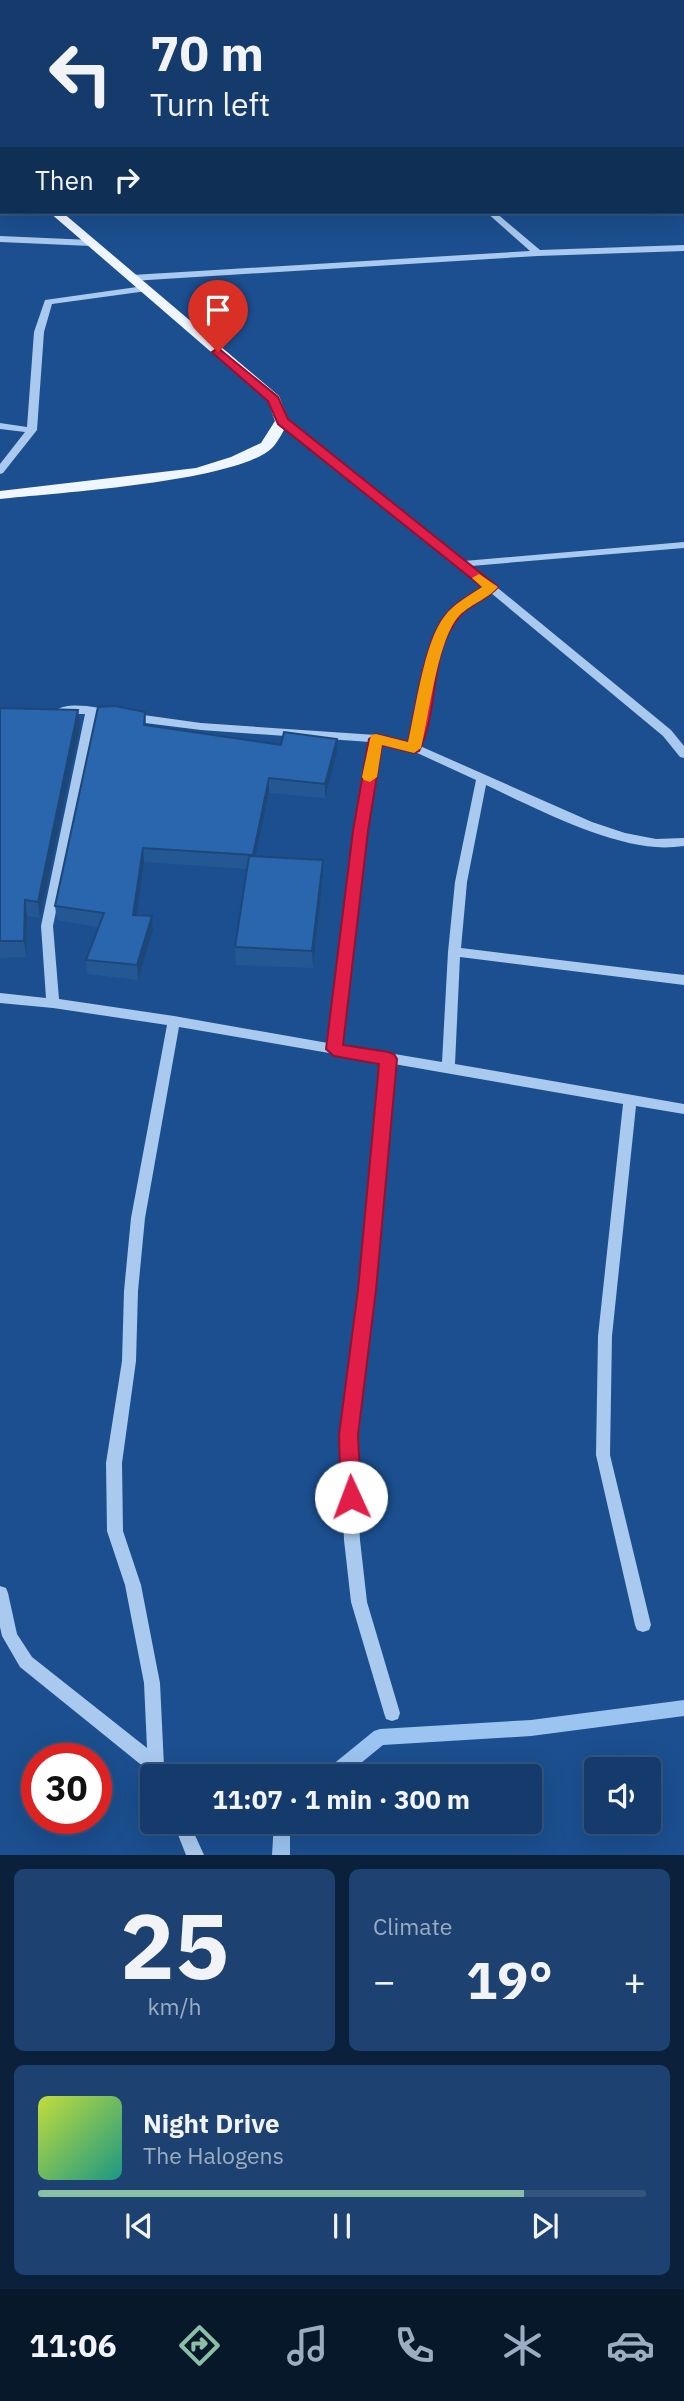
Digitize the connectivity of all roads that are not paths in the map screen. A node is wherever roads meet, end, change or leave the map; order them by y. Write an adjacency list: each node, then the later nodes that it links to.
1 (57, 214): 4 (main road)
2 (492, 214): 6 (street)
3 (0, 239): 4 (street)
4 (91, 243): 7 (main road)
5 (684, 248): 6 (street)
6 (538, 253): 7 (street)
7 (132, 278): 8 (main road)
8 (144, 289): 9 (main road); 11 (street)
9 (282, 421): 13 (main road); 15 (street)
10 (0, 426): 11 (street)
11 (32, 430): 12 (street)
12 (0, 471)
13 (0, 495)
14 (684, 545): 15 (street)
15 (461, 564): 16 (street)
16 (491, 587): 20 (street); 21 (street)
17 (52, 710): 18 (street)
18 (91, 710): 19 (street); 27 (street)
19 (376, 739): 20 (street); 29 (street)
20 (414, 748): 22 (street)
21 (684, 754)
22 (482, 778): 23 (street); 24 (street)
23 (684, 842)
24 (454, 952): 25 (street); 31 (street)
25 (684, 981)
26 (0, 998): 27 (street)
27 (53, 1003): 28 (street)
28 (174, 1021): 29 (street); 38 (street)
29 (334, 1049): 30 (street)
30 (388, 1059): 31 (street); 36 (street)
31 (448, 1069): 32 (street)
32 (630, 1100): 33 (street); 35 (street)
33 (684, 1109)
34 (0, 1593): 37 (street)
35 (643, 1625)
36 (392, 1713)
37 (150, 1764)
38 (158, 1764)
39 (186, 1834): 40 (street)
40 (195, 1855)

